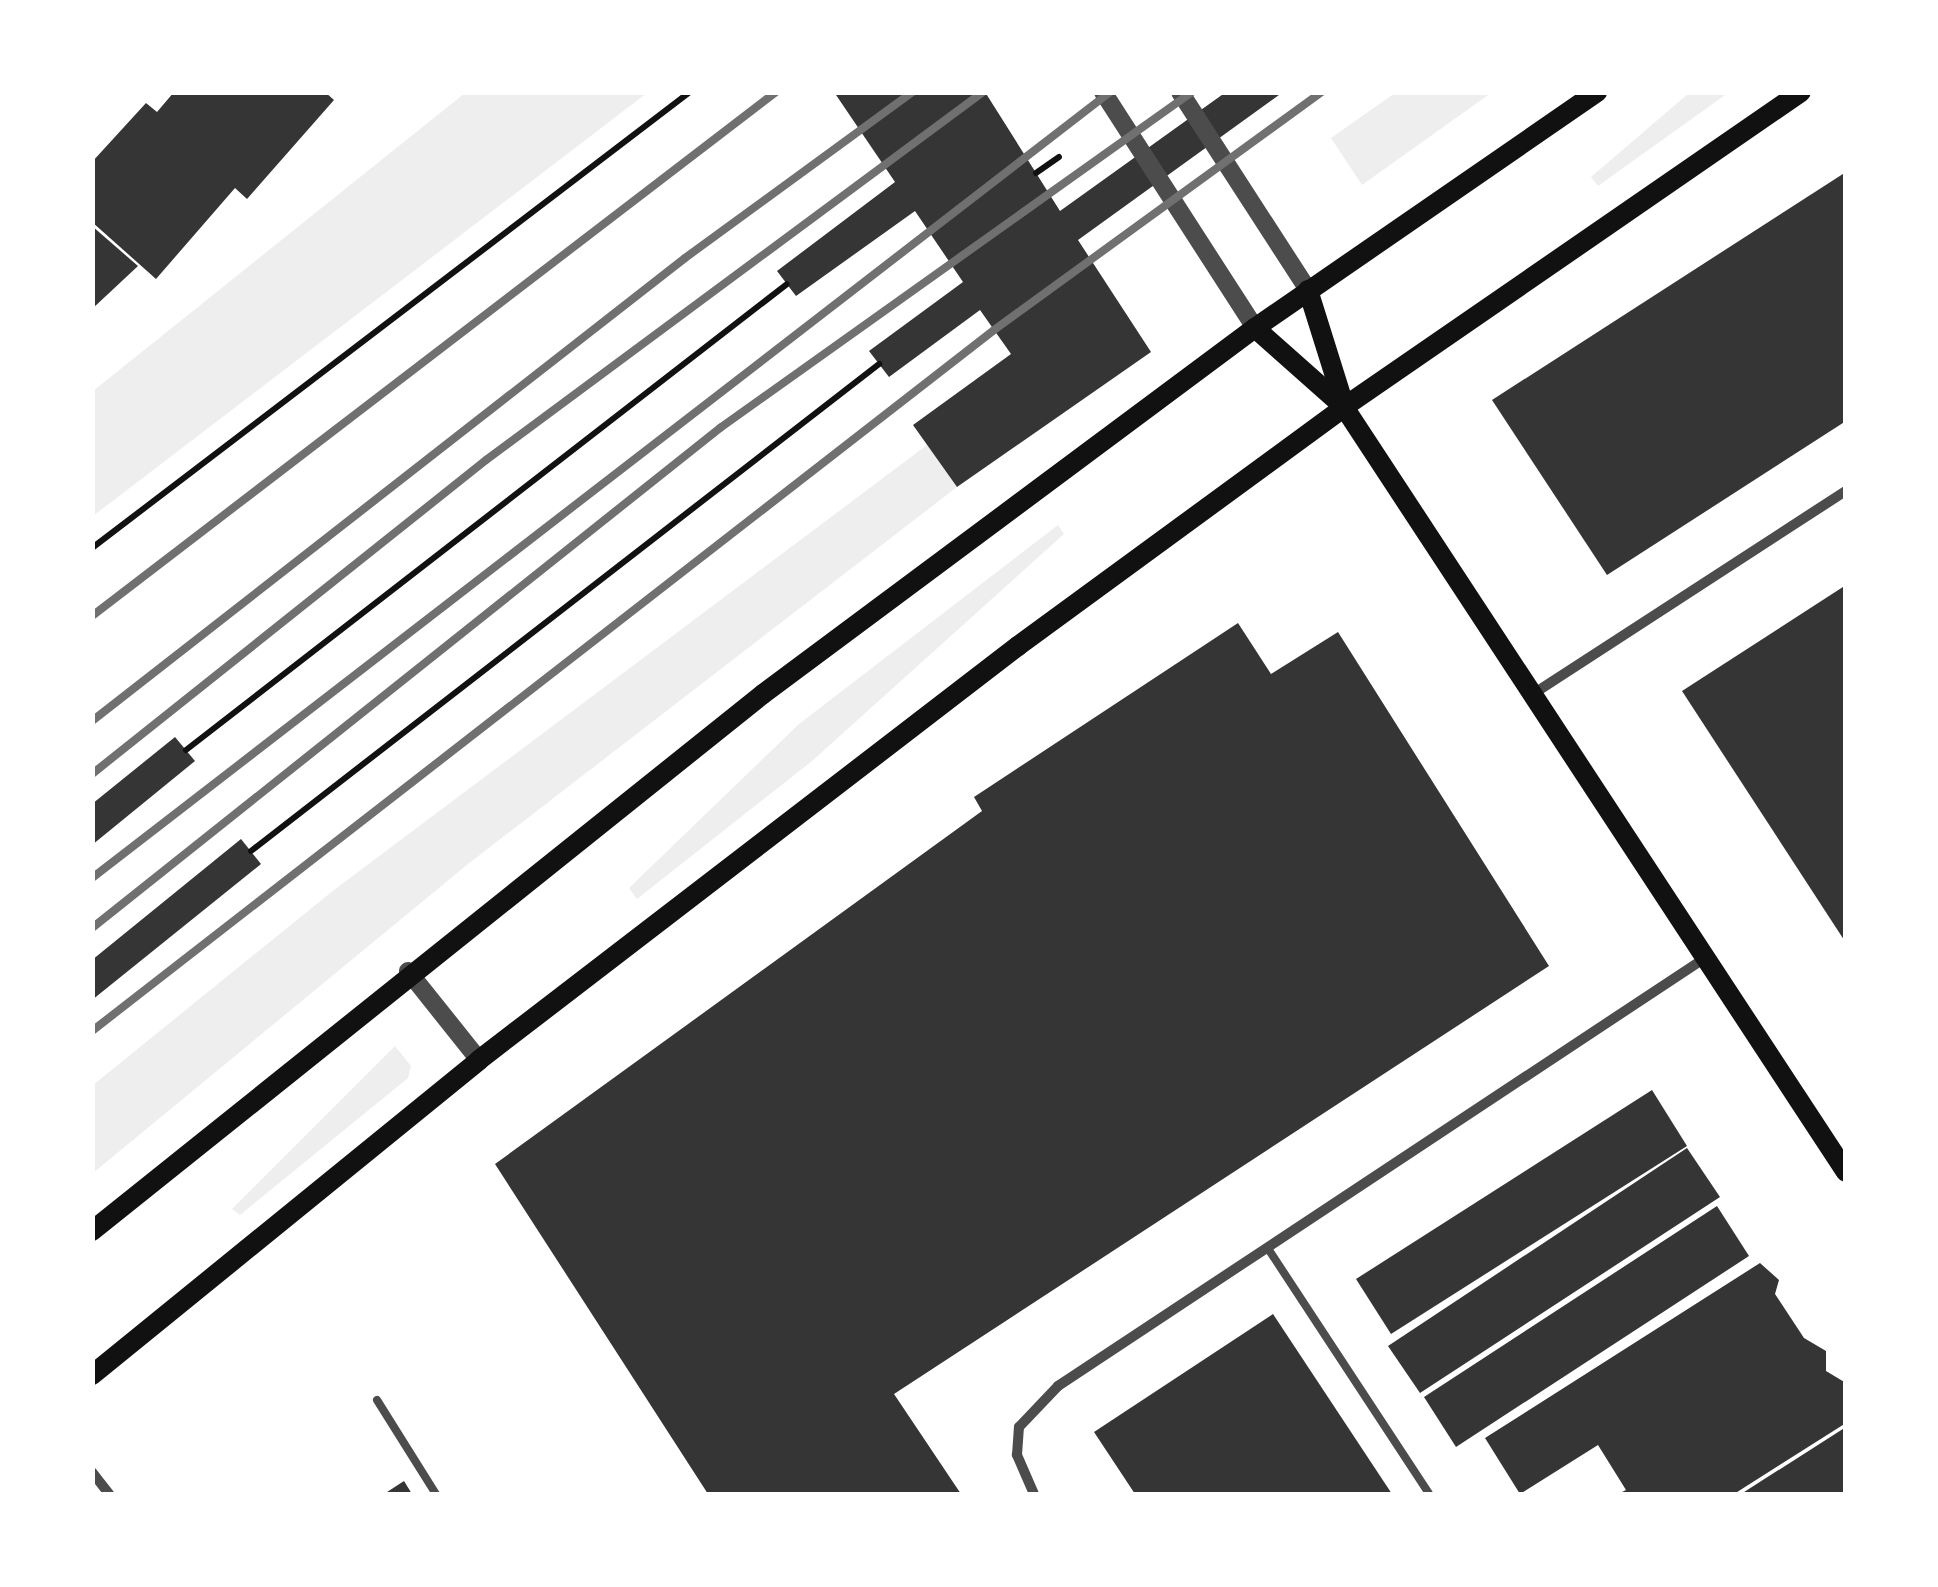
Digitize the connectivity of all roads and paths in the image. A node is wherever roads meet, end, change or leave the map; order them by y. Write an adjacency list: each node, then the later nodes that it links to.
1 (690, 92): 14 (path)
2 (1102, 92): 10 (street)
3 (1180, 92): 9 (street)
4 (1597, 92): 9 (main road)
5 (1801, 92): 12 (main road)
6 (1059, 156): 7 (path)
7 (1036, 173)
8 (787, 284): 16 (path)
9 (1308, 290): 10 (main road); 12 (main road)
10 (1255, 328): 12 (main road); 19 (main road)
11 (879, 364): 17 (path)
12 (1344, 407): 15 (main road); 20 (main road)
13 (1846, 491): 15 (street)
14 (92, 548)
15 (1532, 695): 18 (main road)
16 (186, 750)
17 (252, 851)
18 (1706, 958): 21 (main road); 23 (street)
19 (408, 971): 20 (street); 22 (main road)
20 (479, 1060): 24 (main road)
21 (1846, 1172)
22 (92, 1231)
23 (1267, 1248): 27 (street); 30 (lane)
24 (92, 1374)
25 (377, 1400): 29 (lane)
26 (92, 1472): 28 (street)
27 (1031, 1489)
28 (108, 1494)
29 (436, 1494)
30 (1430, 1494)

